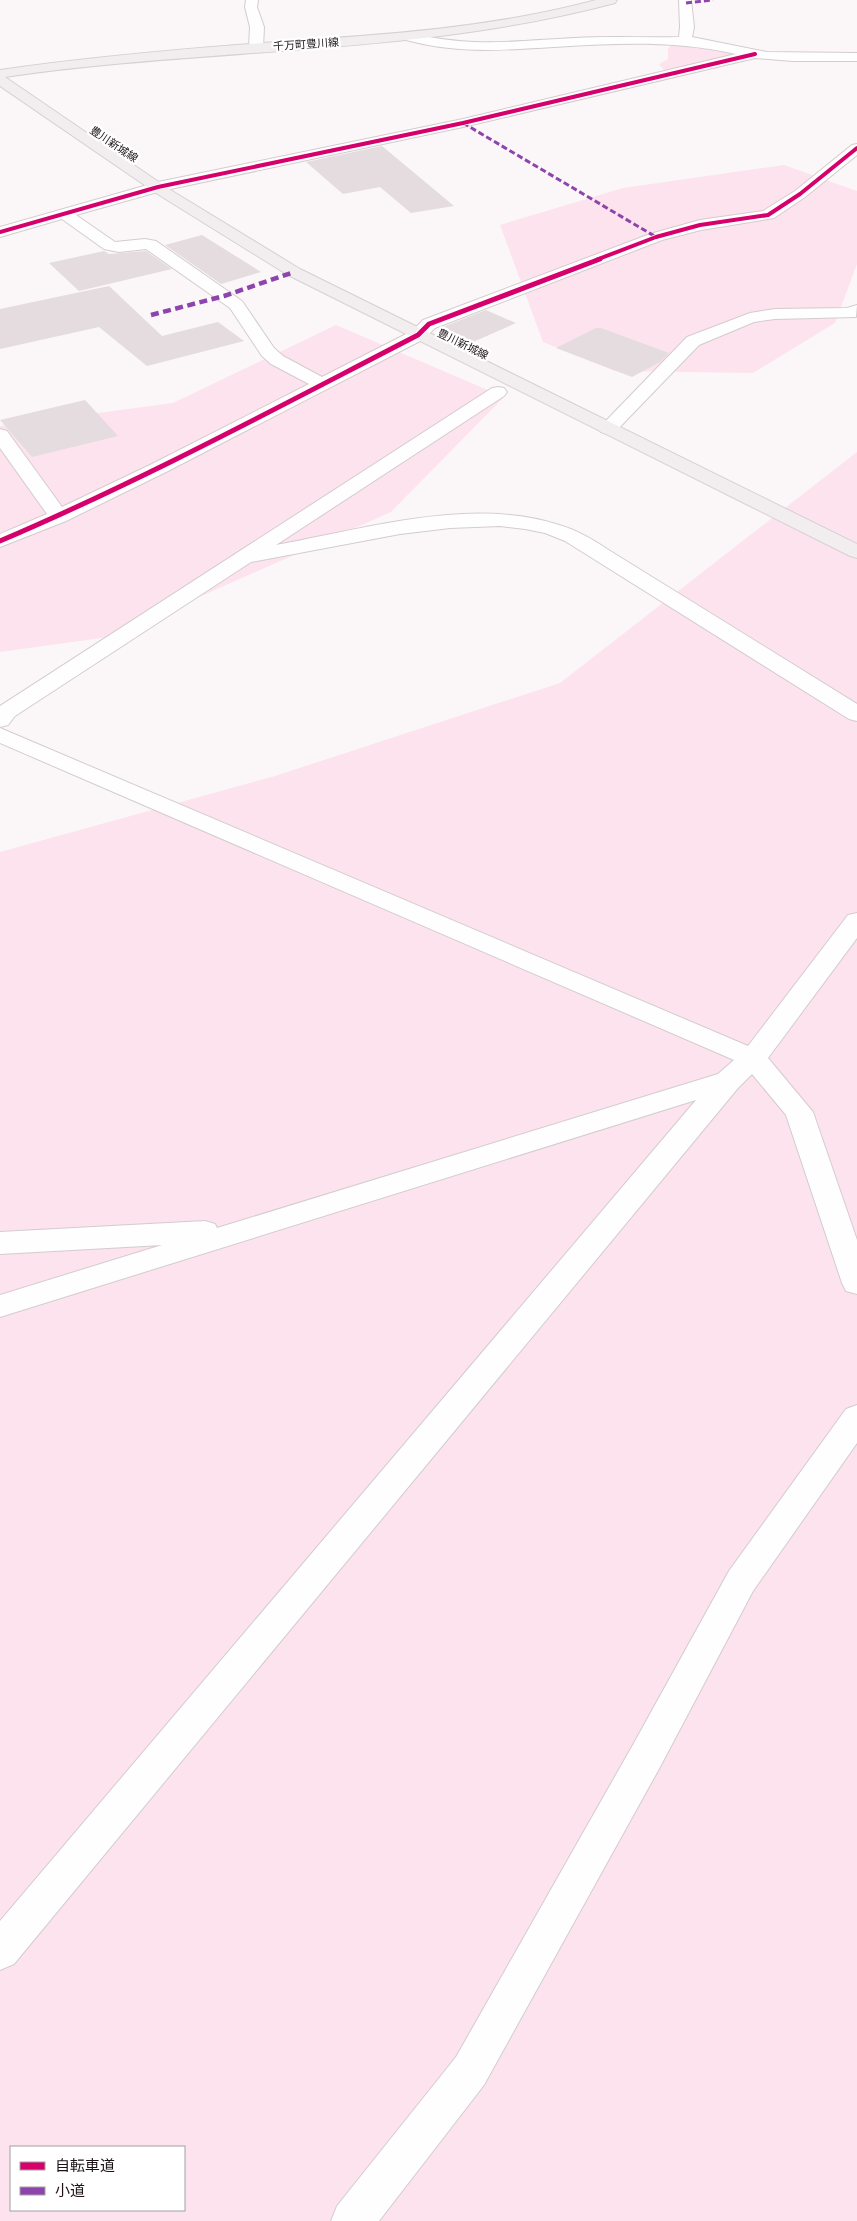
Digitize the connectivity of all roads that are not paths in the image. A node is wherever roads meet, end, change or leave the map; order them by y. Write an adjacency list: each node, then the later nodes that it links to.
1 (252, 0): 6 (street)
2 (610, 0): 4 (main road, 千万町豊川線)
3 (685, 0): 5 (street)
4 (411, 37): 5 (street); 6 (main road, 千万町豊川線)
5 (685, 41): 7 (street)
6 (256, 48): 9 (main road, 千万町豊川線)
7 (755, 54): 8 (street); 12 (street)
8 (857, 58)
9 (0, 74)
10 (0, 80): 12 (main road, 豊川新城線)
11 (857, 148): 17 (street)
12 (158, 187): 13 (street); 17 (main road, 豊川新城線)
13 (65, 214): 14 (street); 18 (street)
14 (0, 232)
15 (854, 311): 16 (street); 20 (street)
16 (857, 329)
17 (418, 335): 18 (street); 20 (main road, 豊川新城線)
18 (321, 384): 22 (street)
19 (498, 392): 25 (street)
20 (608, 428): 24 (main road, 豊川新城線)
21 (0, 435): 22 (street)
22 (58, 517): 23 (street)
23 (0, 541)
24 (857, 552)
25 (242, 557): 26 (street); 27 (street)
26 (857, 714)
27 (0, 720)
28 (0, 735): 30 (street)
29 (857, 921): 30 (street)
30 (753, 1058): 31 (street); 34 (street)
31 (728, 1081): 32 (street); 37 (street)
32 (247, 1230): 33 (street); 35 (street)
33 (0, 1243)
34 (857, 1284)
35 (0, 1306)
36 (857, 1418): 38 (street)
37 (0, 1951)
38 (352, 2221)

